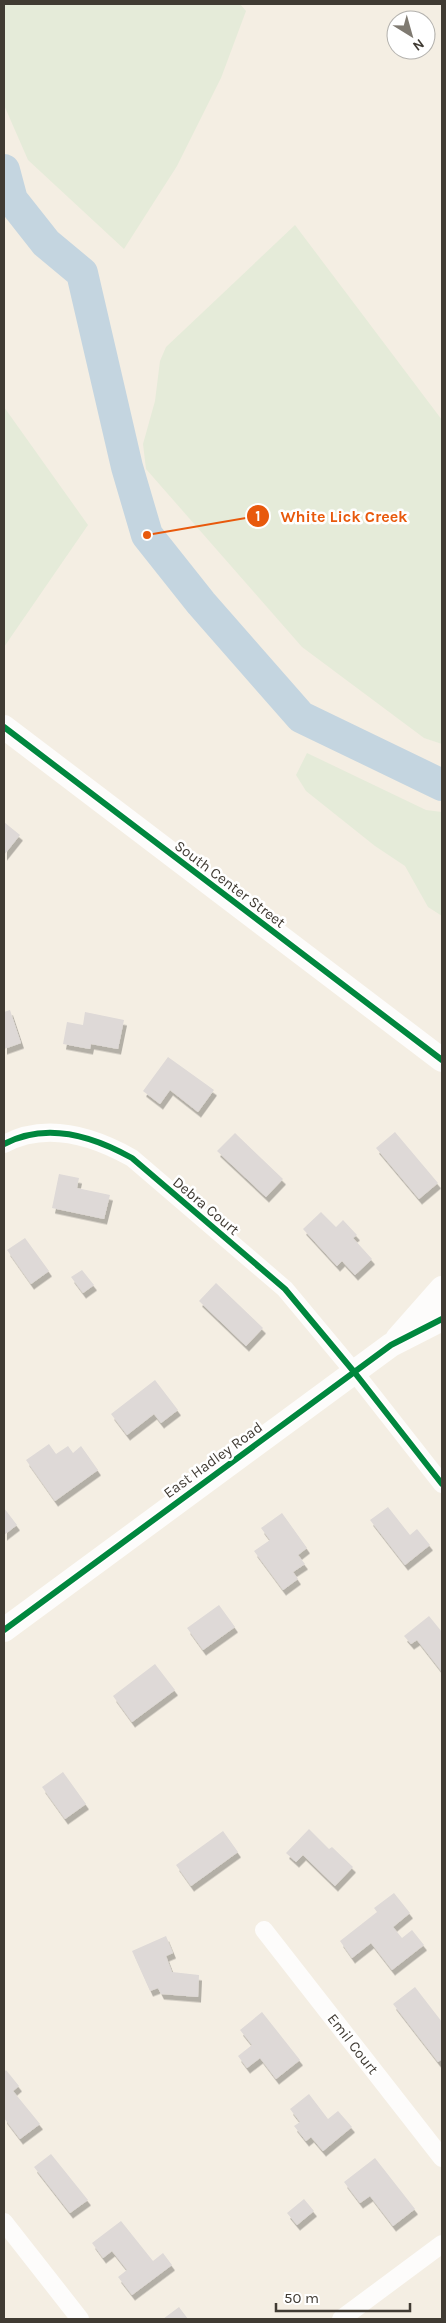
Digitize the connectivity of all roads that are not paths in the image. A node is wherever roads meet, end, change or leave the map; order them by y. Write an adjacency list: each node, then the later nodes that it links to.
1 (4, 727): 2 (street, South Center Street)
2 (442, 1060)
3 (4, 1144): 7 (street, Debra Court)
4 (442, 1288): 6 (street, East Hadley Road)
5 (442, 1319): 6 (street, East Hadley Road)
6 (391, 1345): 7 (street, East Hadley Road)
7 (355, 1372): 8 (street, Debra Court); 9 (street, East Hadley Road)
8 (442, 1484)
9 (4, 1630)
10 (264, 1930): 11 (street, Emil Court)
11 (442, 2158)
12 (4, 2222): 14 (street)
13 (442, 2244): 15 (street)
14 (80, 2319)
15 (341, 2319)

